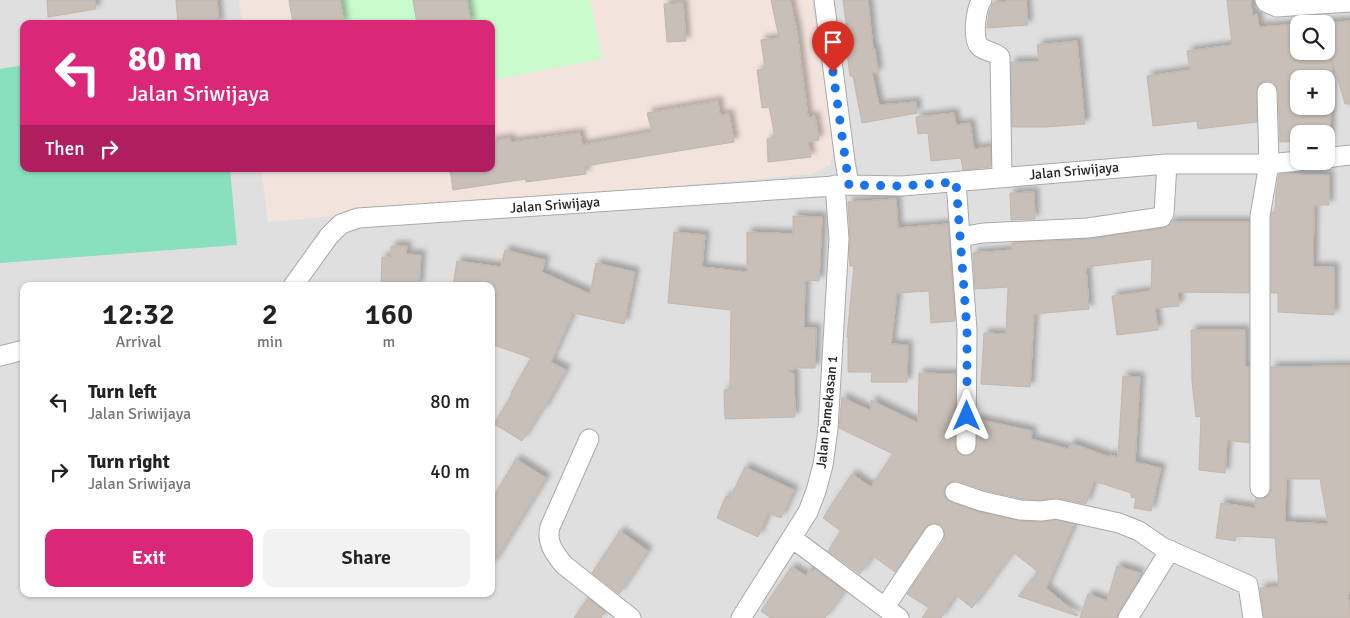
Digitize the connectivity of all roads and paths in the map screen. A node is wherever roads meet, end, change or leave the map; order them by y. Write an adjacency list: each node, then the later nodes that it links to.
1 (824, 0): 13 (street)
2 (982, 0): 11 (street)
3 (1265, 0): 4 (street)
4 (1350, 2)
5 (1267, 92): 10 (street)
6 (1350, 155): 7 (street)
7 (1335, 157)
8 (1290, 162): 10 (street, Jalan Sriwijaya)
9 (1167, 164): 10 (street, Jalan Sriwijaya); 11 (street, Jalan Sriwijaya); 14 (street)
10 (1269, 164): 20 (street)
11 (1002, 177): 12 (street, Jalan Sriwijaya)
12 (956, 182): 13 (street, Jalan Sriwijaya); 14 (street)
13 (842, 185): 15 (street, Jalan Sriwijaya); 23 (street, Jalan Pamekasan 1)
14 (960, 237): 19 (street)
15 (296, 282)
16 (20, 351): 17 (street)
17 (0, 356)
18 (589, 439): 26 (street)
19 (966, 445)
20 (1260, 488)
21 (955, 492): 24 (street)
22 (934, 534): 25 (street)
23 (792, 538): 25 (street); 27 (street, Jalan Pamekasan 1)
24 (1170, 550): 28 (street); 29 (street)
25 (892, 613)
26 (631, 618)
27 (740, 618)
28 (1128, 618)
29 (1253, 618)

